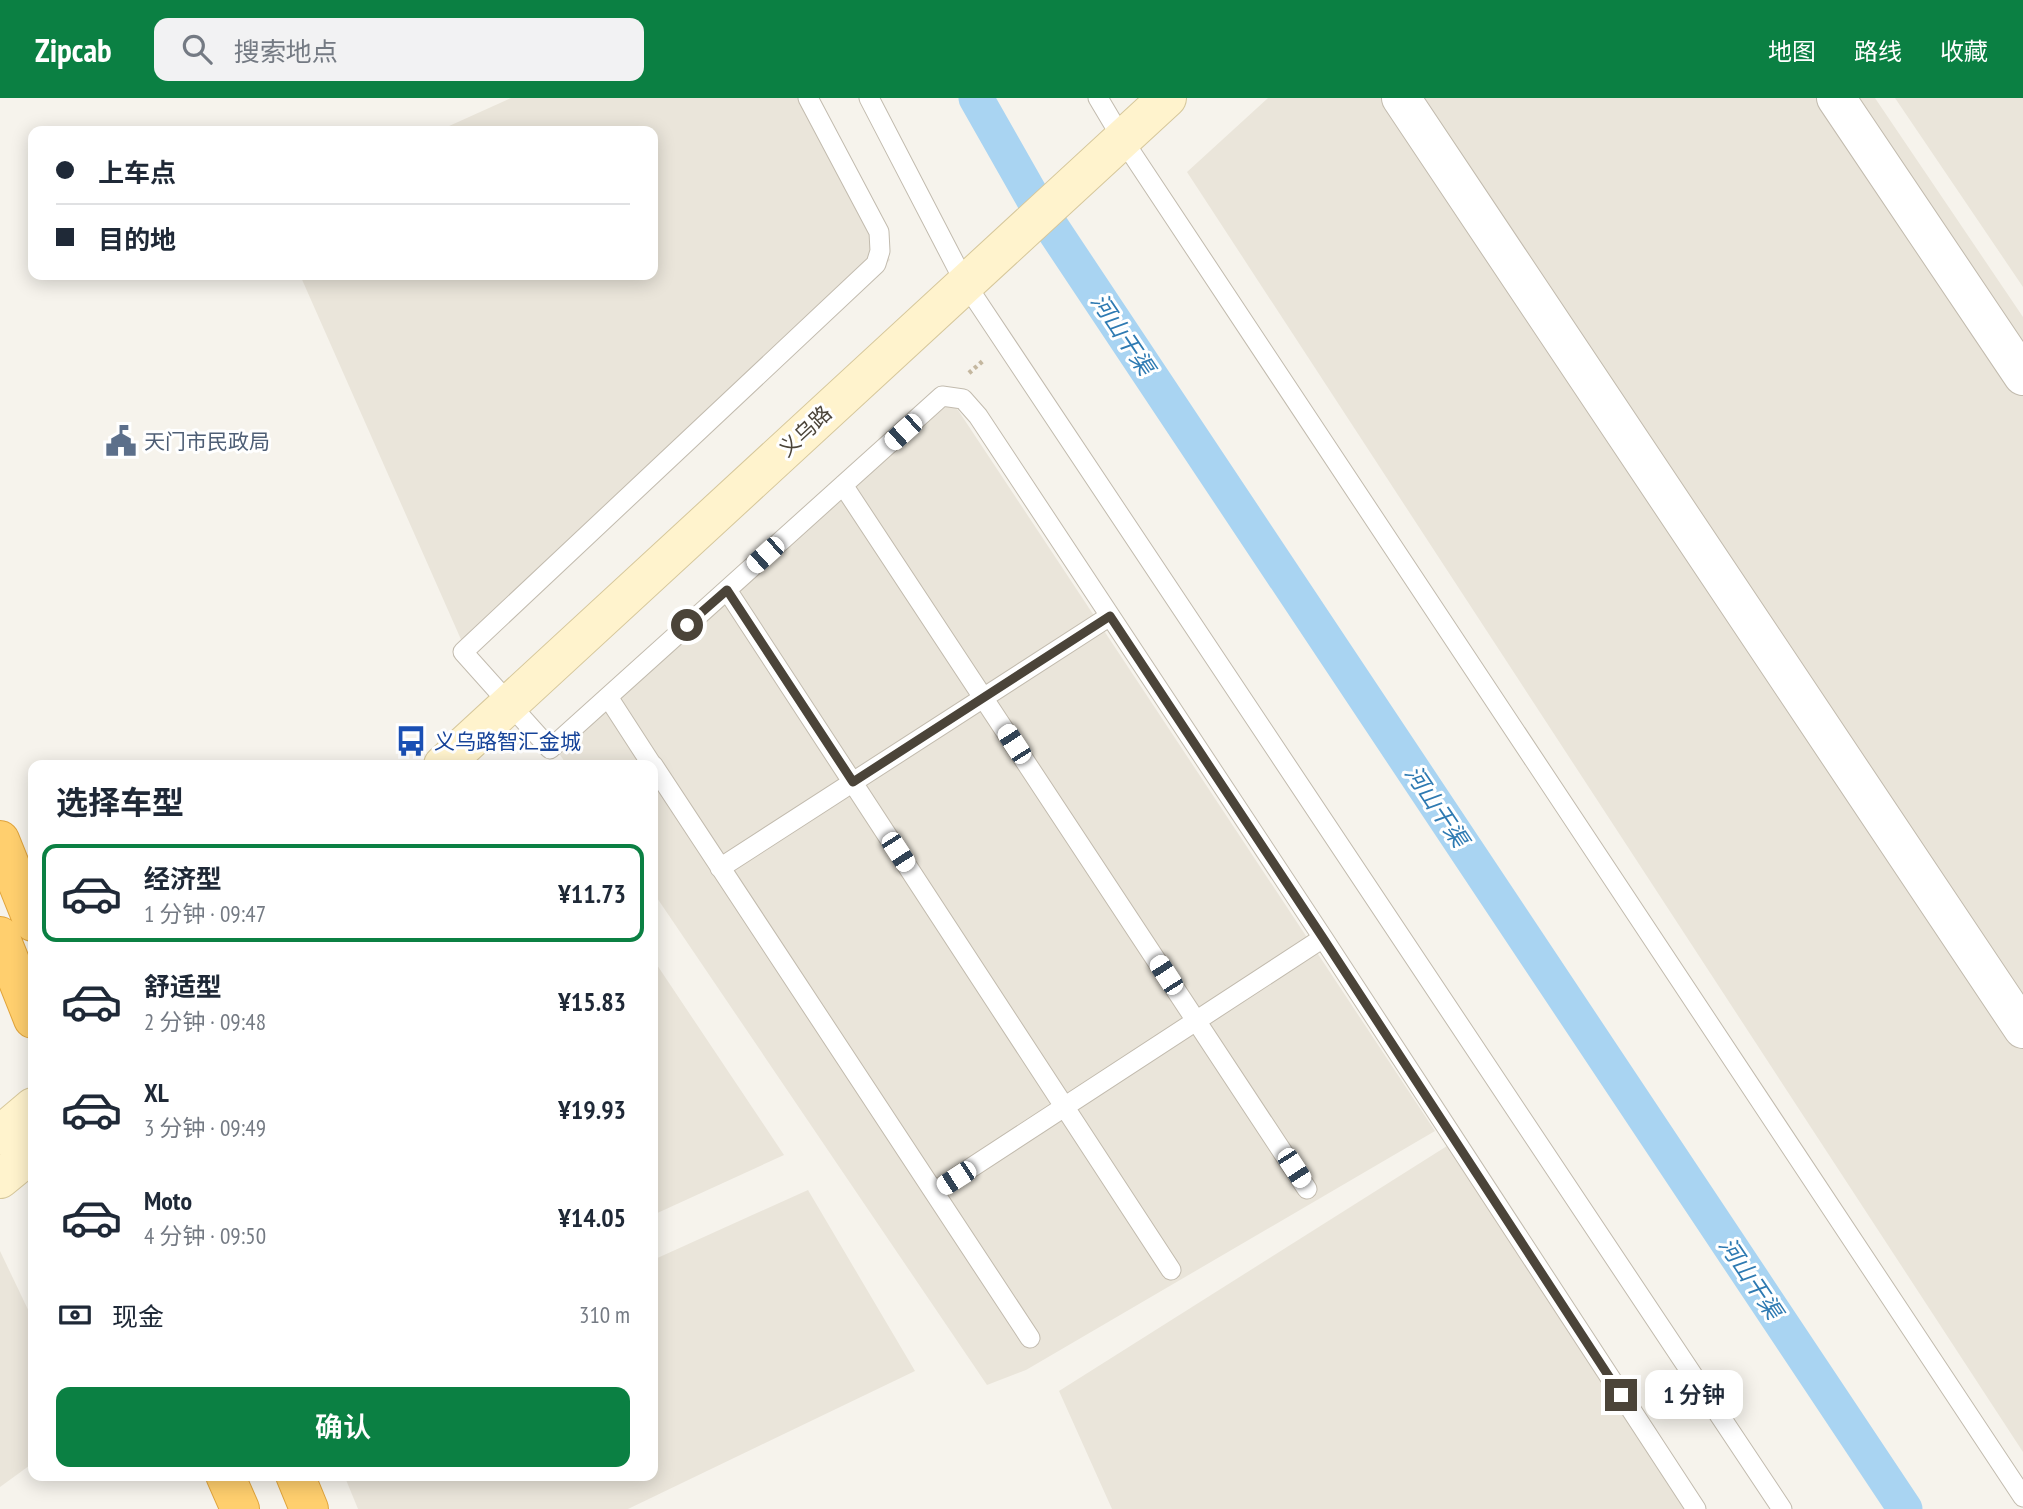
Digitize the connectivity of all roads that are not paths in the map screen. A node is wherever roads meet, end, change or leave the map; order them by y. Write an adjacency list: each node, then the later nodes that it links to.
1 (808, 98): 15 (lane)
2 (869, 98): 8 (lane)
3 (1098, 98): 7 (lane)
4 (1167, 98): 7 (main road, 义乌路)
5 (1401, 98): 27 (street)
6 (1836, 98): 9 (street)
7 (1112, 149): 8 (main road, 义乌路); 41 (lane)
8 (972, 277): 15 (main road, 义乌路); 47 (lane)
9 (2023, 376)
10 (843, 485): 11 (lane); 12 (lane); 14 (lane)
11 (727, 590): 13 (lane); 19 (lane)
12 (1110, 616): 14 (lane); 24 (lane)
13 (608, 697): 15 (lane); 17 (lane)
14 (983, 698): 19 (lane); 26 (lane)
15 (509, 705): 16 (main road, 义乌路)
16 (448, 760)
17 (650, 760)
18 (658, 773): 21 (lane)
19 (853, 782): 21 (lane); 28 (lane)
20 (0, 840): 22 (highway)
21 (720, 867): 34 (lane)
22 (28, 910)
23 (0, 936): 25 (highway)
24 (1323, 938): 26 (lane); 46 (lane)
25 (28, 1006)
26 (1196, 1021): 28 (lane); 33 (lane)
27 (2023, 1029)
28 (1065, 1106): 34 (lane); 35 (lane)
29 (28, 1111): 30 (main road)
30 (0, 1135)
31 (28, 1156): 32 (main road)
32 (0, 1179)
33 (1307, 1189)
34 (934, 1192): 36 (lane)
35 (1171, 1270)
36 (1030, 1338)
37 (206, 1481): 42 (highway)
38 (228, 1481): 43 (highway)
39 (270, 1481): 44 (highway)
40 (297, 1481): 45 (highway)
41 (2023, 1497)
42 (216, 1509)
43 (240, 1509)
44 (282, 1509)
45 (309, 1509)
46 (1696, 1509)
47 (1782, 1509)

